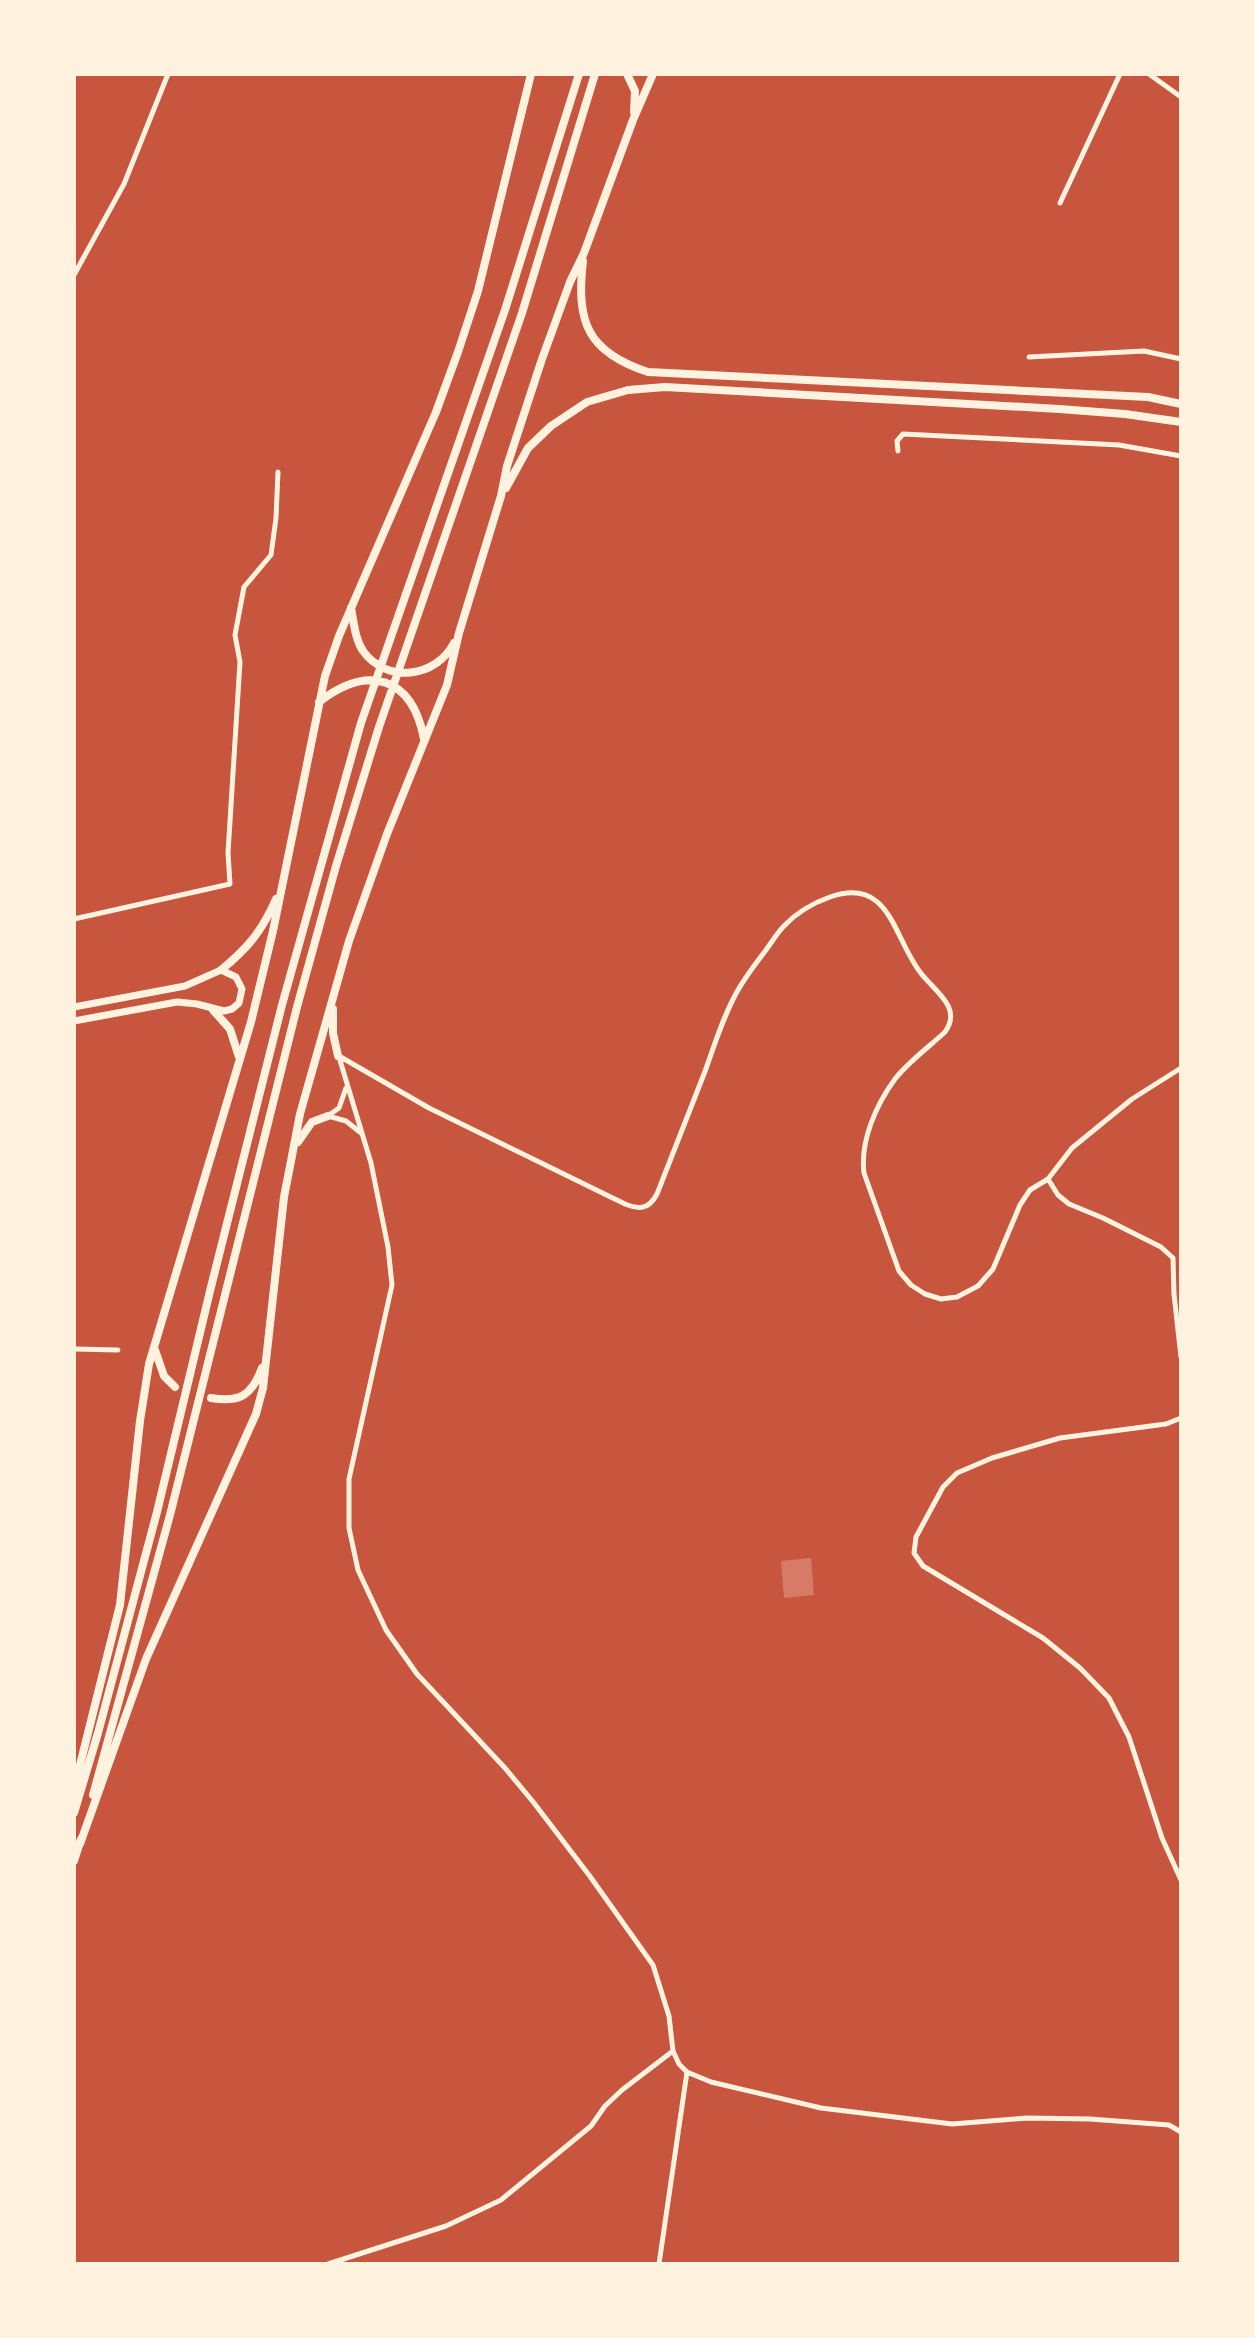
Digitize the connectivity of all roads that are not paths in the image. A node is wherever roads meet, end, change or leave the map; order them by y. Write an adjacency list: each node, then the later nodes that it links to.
1 (168, 74): 15 (street)
2 (531, 74): 10 (highway)
3 (539, 74): 10 (highway)
4 (579, 74): 52 (highway)
5 (595, 74): 53 (highway)
6 (653, 74): 12 (highway)
7 (1120, 74): 13 (street)
8 (1149, 74): 11 (street)
9 (629, 77): 12 (highway)
10 (526, 94): 24 (highway)
11 (1181, 97)
12 (633, 120): 14 (highway)
13 (1060, 203)
14 (584, 253): 18 (highway); 23 (highway)
15 (74, 275)
16 (1029, 357): 17 (street)
17 (1181, 359)
18 (1181, 404)
19 (1181, 422): 23 (highway)
20 (898, 451): 21 (street)
21 (1181, 456)
22 (278, 472): 29 (street)
23 (501, 496): 25 (highway)
24 (351, 608): 25 (highway); 26 (highway)
25 (459, 633): 27 (highway)
26 (318, 702): 27 (highway); 28 (highway)
27 (424, 739): 31 (highway)
28 (281, 887): 30 (highway); 36 (highway)
29 (74, 919)
30 (221, 970): 32 (main road); 33 (main road)
31 (333, 996): 35 (highway); 41 (highway)
32 (74, 1007)
33 (213, 1010): 34 (main road); 36 (highway)
34 (74, 1021)
35 (338, 1056): 38 (street); 42 (street)
36 (238, 1066): 43 (highway)
37 (1181, 1068): 42 (street)
38 (346, 1083): 39 (street); 40 (street)
39 (328, 1116): 40 (street); 41 (highway)
40 (364, 1137): 56 (street)
41 (291, 1161): 47 (highway)
42 (1048, 1179): 46 (street)
43 (155, 1345): 48 (highway); 51 (highway)
44 (74, 1349): 45 (street)
45 (118, 1350)
46 (1181, 1357)
47 (266, 1358): 49 (highway); 53 (highway)
48 (175, 1387)
49 (211, 1398)
50 (1181, 1418): 55 (street)
51 (74, 1789)
52 (74, 1813)
53 (80, 1844): 54 (highway)
54 (74, 1861)
55 (1181, 1880)
56 (673, 2051): 57 (street); 59 (street)
57 (687, 2072): 58 (street); 60 (street)
58 (1181, 2132)
59 (328, 2264)
60 (659, 2264)

